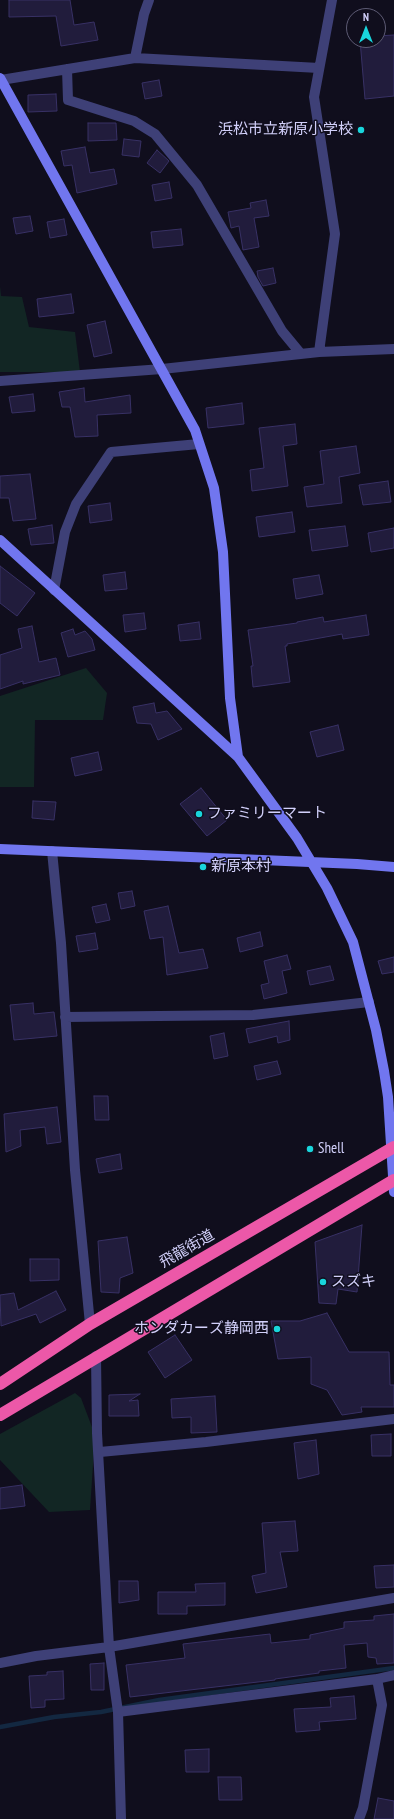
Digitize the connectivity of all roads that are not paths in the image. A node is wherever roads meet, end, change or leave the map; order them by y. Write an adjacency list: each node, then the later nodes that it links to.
1 (149, 0): 3 (street)
2 (332, 0): 4 (street)
3 (135, 58): 4 (street); 5 (street)
4 (319, 68): 8 (street)
5 (67, 69): 6 (street); 9 (street)
6 (0, 79): 10 (street)
7 (394, 349): 8 (street)
8 (319, 352): 9 (street)
9 (301, 354): 10 (street)
10 (162, 369): 11 (street); 12 (street)
11 (0, 381)
12 (199, 444): 14 (street); 15 (street)
13 (0, 540): 14 (street)
14 (54, 590): 15 (street)
15 (238, 757): 18 (street)
16 (0, 849): 17 (street)
17 (52, 851): 18 (street); 21 (street)
18 (312, 862): 19 (street); 20 (street)
19 (394, 867)
20 (369, 1002): 21 (street); 22 (street)
21 (65, 1018): 24 (street)
22 (392, 1148): 23 (street); 24 (highway, 飛龍街道)
23 (394, 1184): 25 (highway)
24 (90, 1324): 26 (highway, 飛龍街道)
25 (96, 1356): 27 (highway); 29 (street)
26 (0, 1384)
27 (0, 1415)
28 (394, 1419): 29 (street)
29 (100, 1452): 31 (street)
30 (394, 1598): 31 (street)
31 (109, 1647): 32 (street); 35 (street)
32 (0, 1663)
33 (394, 1674): 34 (street)
34 (377, 1679): 35 (street); 37 (street)
35 (118, 1712): 36 (street)
36 (121, 1819)
37 (359, 1819)

